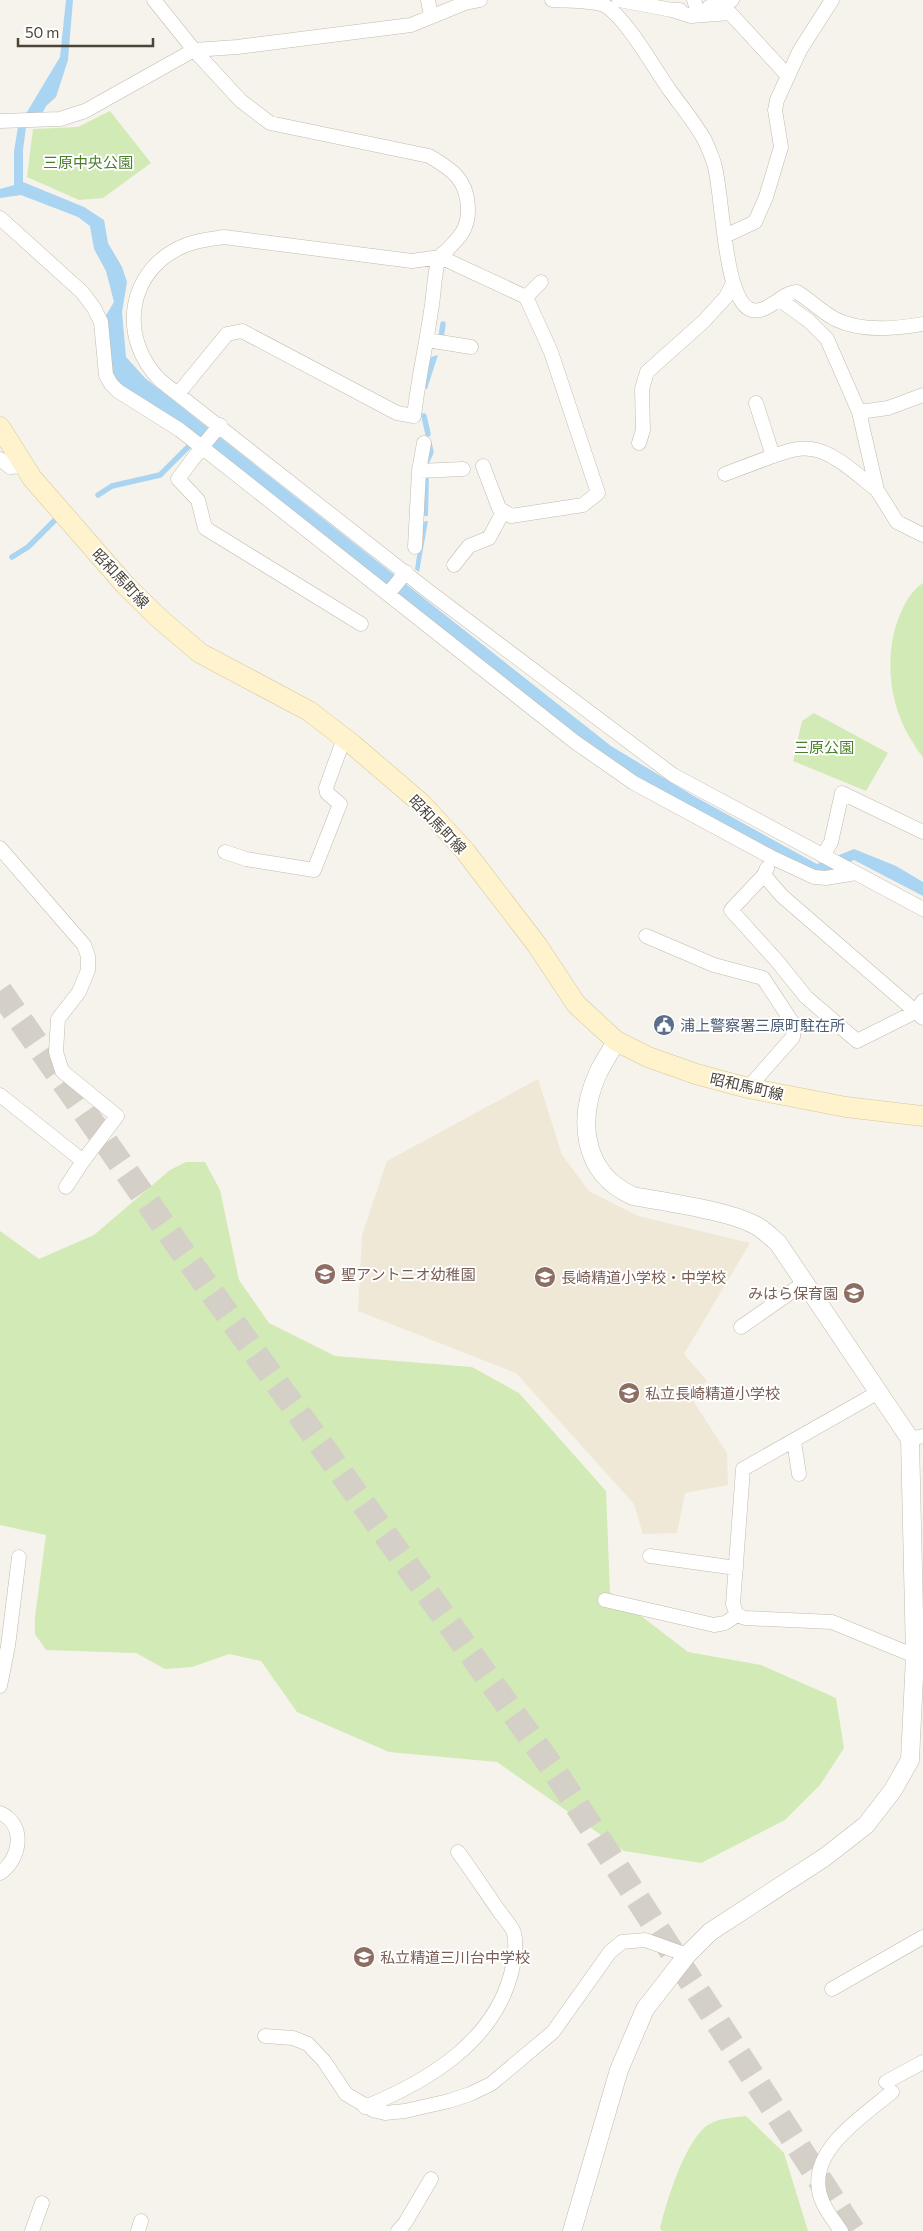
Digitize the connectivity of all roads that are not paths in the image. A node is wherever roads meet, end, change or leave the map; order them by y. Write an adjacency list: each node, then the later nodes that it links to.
1 (154, 0): 12 (street)
2 (428, 0): 11 (street)
3 (480, 0): 11 (street)
4 (552, 0): 8 (street)
5 (619, 0): 10 (street)
6 (732, 0): 9 (street)
7 (832, 0): 13 (street)
8 (602, 1): 16 (street)
9 (695, 4): 10 (street)
10 (672, 10): 13 (street)
11 (431, 17): 12 (street)
12 (194, 50): 14 (street); 17 (street)
13 (788, 76): 16 (street)
14 (0, 120)
15 (0, 218): 33 (street)
16 (725, 236): 19 (street)
17 (440, 257): 20 (street); 23 (street); 25 (street)
18 (541, 282): 20 (street)
19 (733, 283): 21 (street); 32 (street)
20 (526, 298): 42 (street)
21 (780, 300): 22 (street); 28 (street)
22 (923, 324)
23 (427, 340): 24 (street); 25 (street)
24 (471, 347)
25 (178, 394): 29 (street)
26 (923, 395): 28 (street)
27 (756, 402): 34 (street)
28 (859, 412): 41 (street)
29 (220, 426): 33 (street); 46 (street)
30 (0, 427): 36 (main road, 昭和馬町線)
31 (424, 443): 39 (street)
32 (639, 443)
33 (202, 447): 47 (street); 48 (street)
34 (773, 456): 40 (street); 41 (street)
35 (0, 459): 36 (street)
36 (22, 466): 49 (main road, 昭和馬町線)
37 (483, 466): 42 (street)
38 (463, 469): 39 (street)
39 (419, 471): 44 (street)
40 (725, 474)
41 (877, 490): 43 (street)
42 (503, 512): 45 (street)
43 (923, 535)
44 (415, 547)
45 (454, 565)
46 (406, 572): 47 (street); 54 (street)
47 (388, 594): 53 (street)
48 (361, 624)
49 (344, 738): 52 (street); 60 (main road, 昭和馬町線)
50 (923, 832): 54 (street)
51 (0, 848): 64 (street)
52 (226, 852)
53 (771, 857): 55 (street); 56 (street)
54 (824, 857): 55 (street)
55 (850, 870): 57 (street)
56 (764, 875): 59 (street); 59 (street)
57 (923, 909)
58 (646, 936): 61 (street)
59 (920, 1010)
60 (616, 1041): 61 (main road, 昭和馬町線); 66 (street)
61 (748, 1088): 63 (main road, 昭和馬町線)
62 (0, 1096): 64 (street)
63 (923, 1116)
64 (83, 1161): 65 (street)
65 (66, 1187)
66 (804, 1283): 67 (street); 68 (street)
67 (740, 1327)
68 (878, 1393): 69 (street); 70 (street)
69 (916, 1438): 77 (street)
70 (792, 1442): 71 (street); 74 (street)
71 (798, 1474)
72 (650, 1556): 74 (street)
73 (20, 1557): 78 (street)
74 (736, 1568): 76 (street)
75 (605, 1600): 76 (street)
76 (737, 1615): 77 (street)
77 (915, 1656): 83 (street)
78 (0, 1686)
79 (0, 1813): 81 (street)
80 (458, 1852): 87 (street)
81 (0, 1873)
82 (923, 1937): 84 (street)
83 (687, 1955): 87 (street); 90 (street)
84 (832, 1989)
85 (265, 2036): 87 (street)
86 (923, 2062): 93 (street)
87 (365, 2107)
88 (431, 2179): 92 (street)
89 (42, 2203): 91 (street)
90 (574, 2230)
91 (32, 2231)
92 (398, 2231)
93 (841, 2231)

